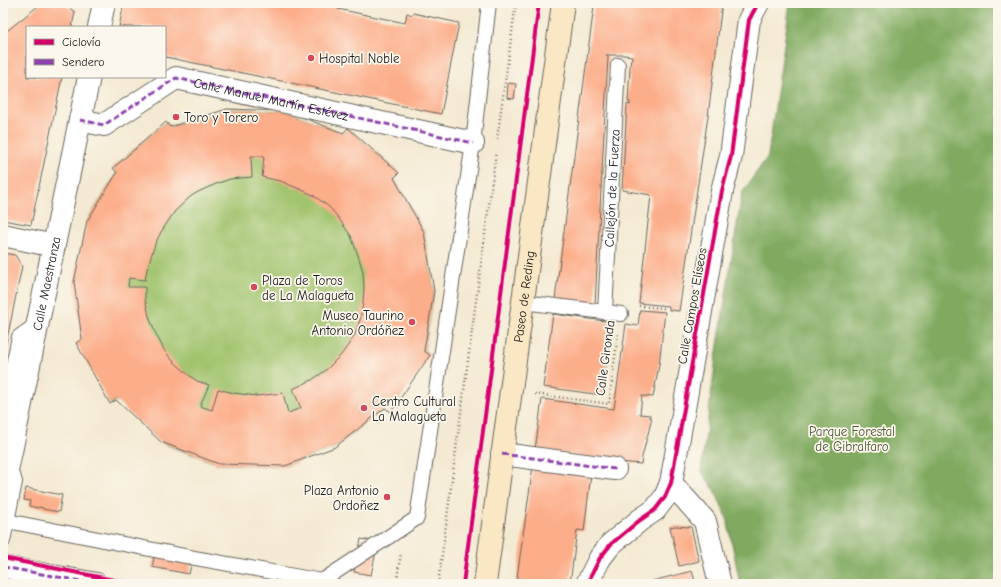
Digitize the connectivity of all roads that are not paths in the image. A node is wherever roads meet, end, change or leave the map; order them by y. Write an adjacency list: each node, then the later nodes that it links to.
1 (104, 3): 5 (street)
2 (489, 3): 9 (lane)
3 (758, 3): 21 (street, Calle Campos Elíseos)
4 (562, 5): 12 (main road, Paseo de Reding)
5 (99, 26)
6 (618, 65): 13 (lane, Callejón de la Fuerza)
7 (89, 78): 8 (street, Calle Maestranza)
8 (80, 120): 9 (street, Calle Manuel Martín Estévez); 11 (street, Calle Maestranza)
9 (474, 143): 23 (lane)
10 (3, 235): 11 (street)
11 (54, 246): 15 (street, Calle Maestranza)
12 (523, 302): 13 (lane); 18 (main road, Paseo de Reding)
13 (605, 312): 14 (lane)
14 (621, 314)
15 (38, 324): 16 (lane); 19 (street, Calle Maestranza)
16 (3, 413)
17 (3, 436): 19 (lane)
18 (502, 454): 20 (street); 27 (main road, Paseo de Reding)
19 (9, 460): 22 (street, Calle Maestranza); 23 (lane)
20 (616, 470)
21 (671, 483): 28 (street, Calle Campos Elíseos); 29 (street)
22 (3, 490)
23 (7, 521): 24 (lane)
24 (3, 540)
25 (3, 567): 26 (street)
26 (97, 584)
27 (485, 584)
28 (587, 584)
29 (720, 584)

